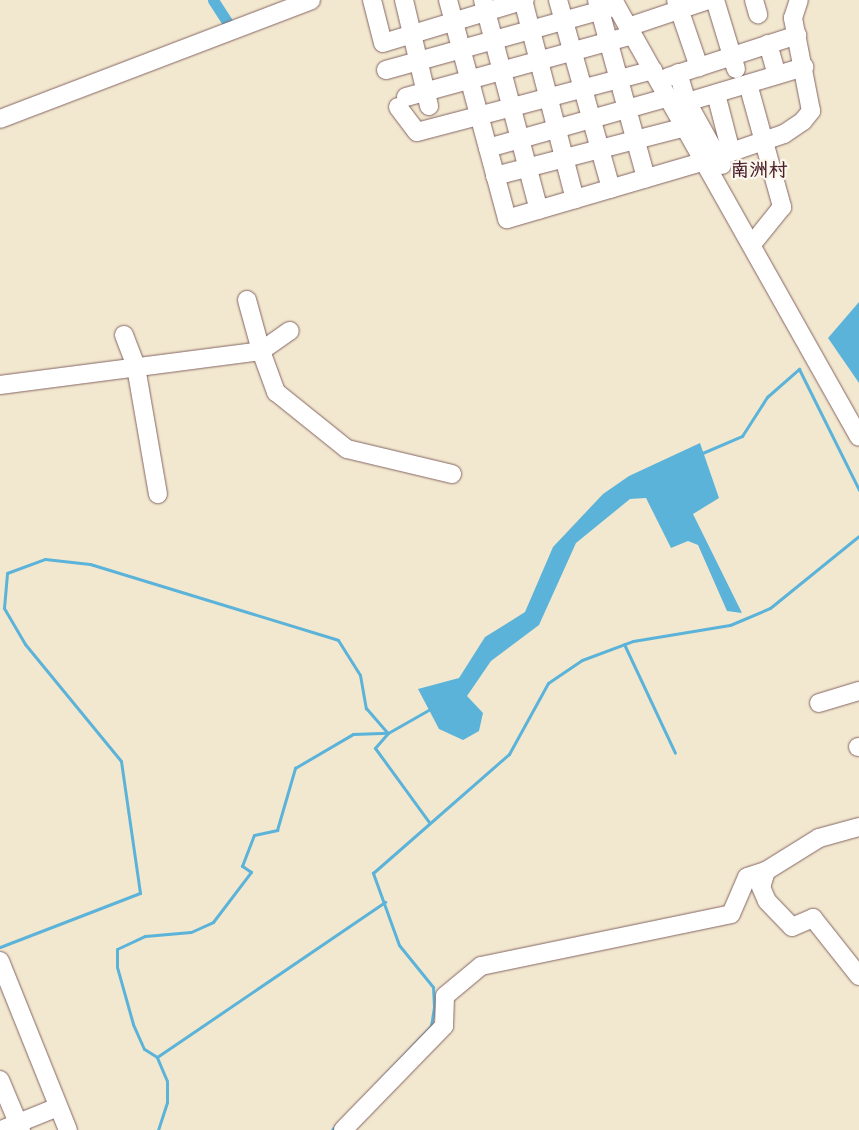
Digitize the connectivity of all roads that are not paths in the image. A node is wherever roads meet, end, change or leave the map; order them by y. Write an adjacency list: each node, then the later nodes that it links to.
1 (372, 0): 18 (street)
2 (404, 0): 18 (street)
3 (448, 0): 14 (street)
4 (524, 0): 13 (street); 16 (street)
5 (558, 0): 15 (street)
6 (708, 0): 12 (street)
7 (714, 0): 27 (street)
8 (788, 0): 21 (street)
9 (800, 0): 21 (street)
10 (304, 1): 44 (street)
11 (606, 4): 15 (street); 17 (street); 20 (street)
12 (678, 5): 17 (street); 28 (street)
13 (485, 6): 14 (street); 19 (street)
14 (454, 21): 18 (street); 22 (street)
15 (564, 21): 16 (street); 23 (street)
16 (531, 30): 19 (street); 24 (street)
17 (630, 31): 20 (street); 32 (street)
18 (412, 34): 26 (street)
19 (494, 40): 22 (street); 30 (street)
20 (608, 41): 23 (street); 33 (street)
21 (799, 43): 25 (street); 25 (street); 50 (street)
22 (461, 49): 26 (street); 34 (street)
23 (572, 51): 24 (street); 36 (street)
24 (539, 60): 30 (street); 38 (street)
25 (773, 60): 27 (street); 35 (street)
26 (418, 61): 29 (street); 39 (street)
27 (734, 63): 28 (street)
28 (699, 67): 31 (street)
29 (386, 70)
30 (502, 71): 34 (street); 41 (street)
31 (678, 73): 32 (street); 40 (street)
32 (656, 75): 33 (street); 40 (street)
33 (618, 79): 36 (street); 42 (street)
34 (469, 80): 39 (street); 43 (street)
35 (748, 84): 37 (street); 50 (street)
36 (583, 88): 38 (street); 45 (street)
37 (716, 94): 40 (street); 53 (street)
38 (549, 97): 41 (street); 47 (street)
39 (427, 99): 43 (street)
40 (676, 102): 42 (street); 46 (street); 53 (street)
41 (512, 107): 43 (street); 48 (street)
42 (627, 109): 45 (street); 49 (street)
43 (479, 115): 51 (street)
44 (0, 119)
45 (592, 119): 47 (street); 52 (street)
46 (686, 127): 49 (street); 53 (street)
47 (557, 129): 48 (street); 54 (street)
48 (520, 139): 51 (street); 55 (street)
49 (635, 140): 52 (street); 57 (street)
50 (764, 140): 53 (street); 61 (street)
51 (488, 148): 56 (street)
52 (600, 149): 54 (street); 58 (street)
53 (718, 156): 57 (street); 61 (street)
54 (565, 158): 55 (street); 59 (street)
55 (528, 167): 56 (street); 60 (street)
56 (495, 176): 60 (street)
57 (646, 178): 58 (street)
58 (611, 189): 59 (street)
59 (575, 199): 60 (street)
60 (539, 210)
61 (757, 238): 68 (street)
62 (246, 300): 65 (street)
63 (290, 331): 65 (street)
64 (124, 335): 66 (street)
65 (261, 351): 66 (street); 69 (street)
66 (136, 367): 67 (street); 70 (street)
67 (0, 385)
68 (859, 436)
69 (452, 474)
70 (158, 494)
71 (859, 691): 72 (street)
72 (818, 702)
73 (859, 827): 74 (street)
74 (766, 871): 76 (street); 82 (street)
75 (0, 961): 78 (street)
76 (859, 976)
77 (0, 1080): 79 (street)
78 (58, 1107): 79 (street); 81 (street)
79 (20, 1126): 80 (street)
80 (1, 1130)
81 (68, 1130)
82 (343, 1130)

